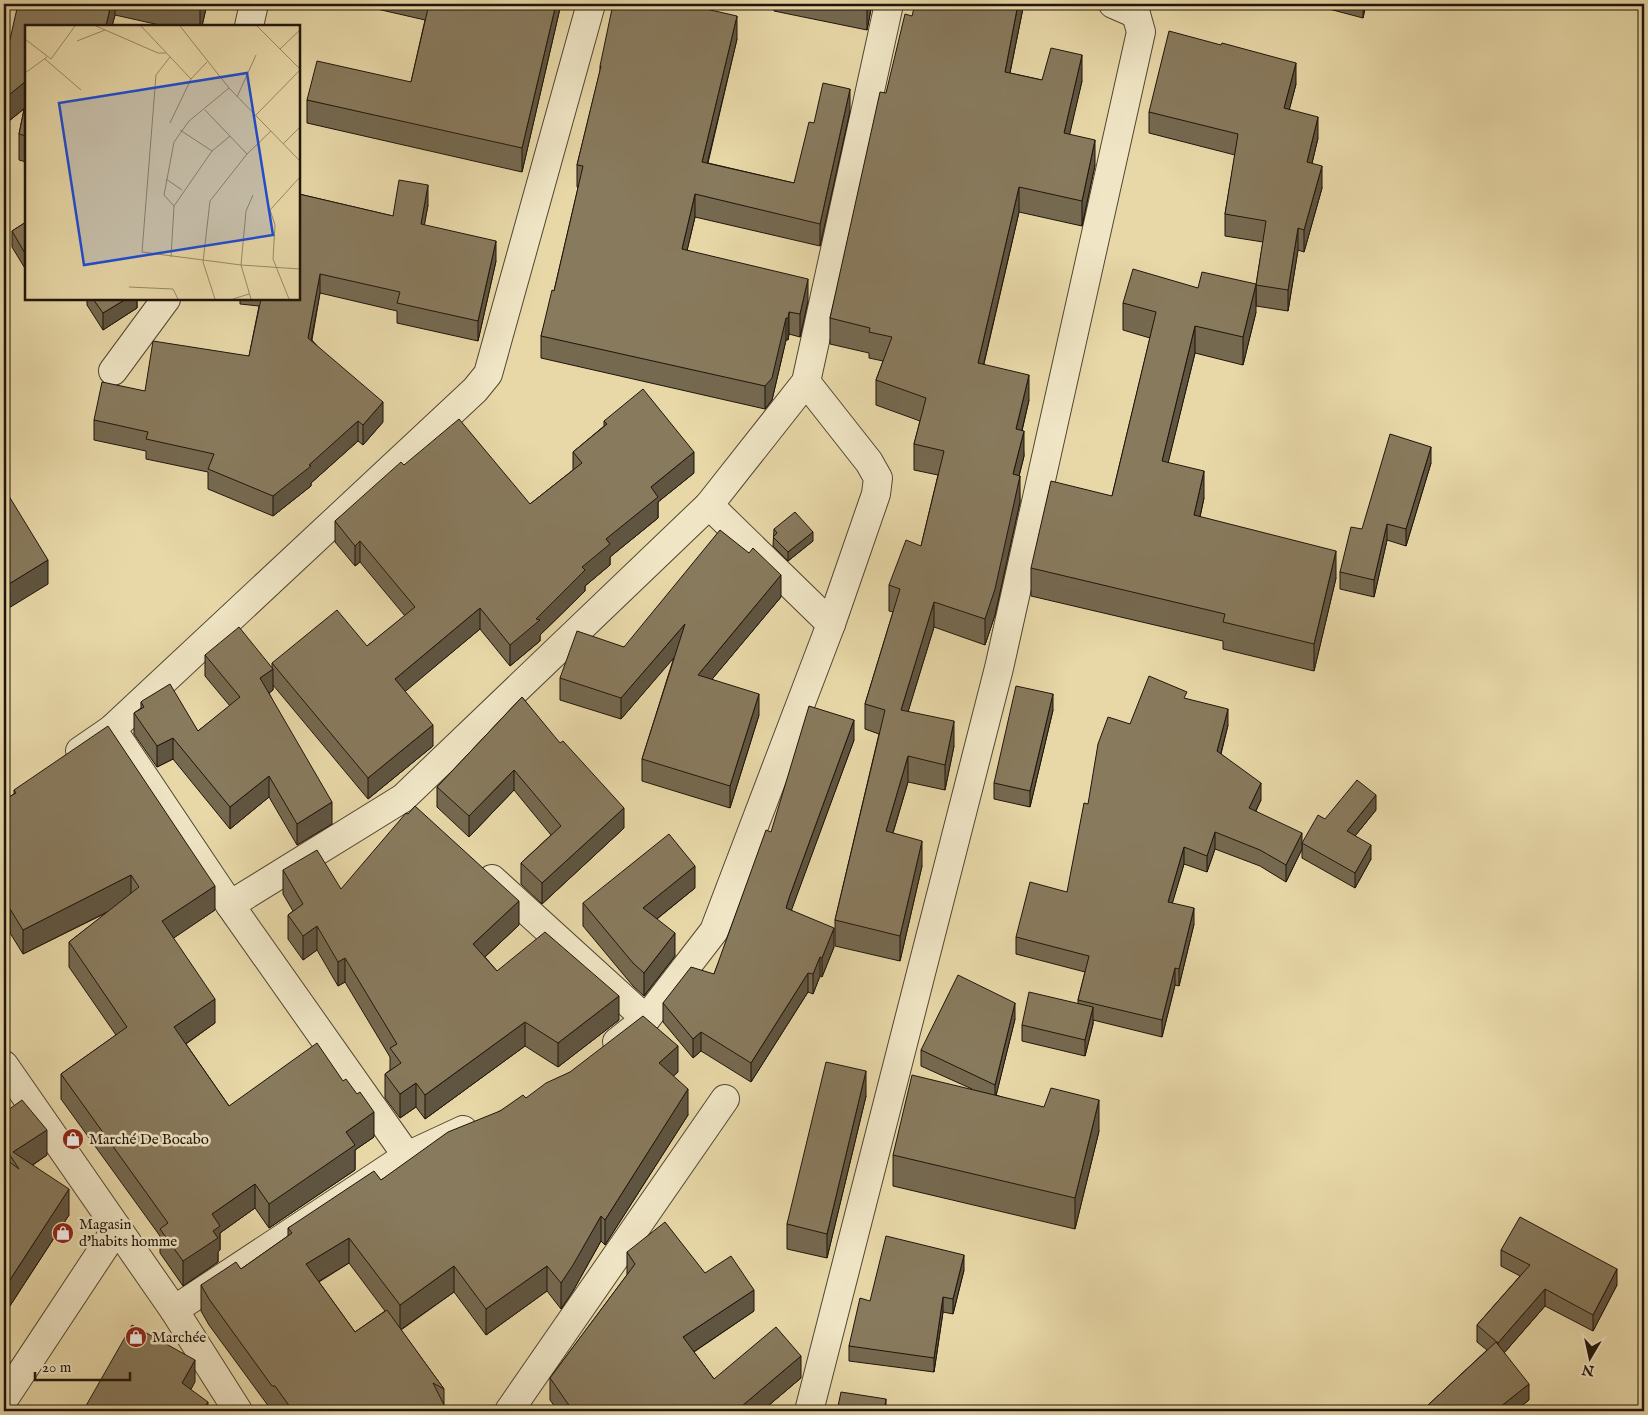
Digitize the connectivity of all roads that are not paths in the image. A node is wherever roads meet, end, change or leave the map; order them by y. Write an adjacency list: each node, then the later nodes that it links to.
1 (254, 4): 5 (street)
2 (592, 4): 11 (street)
3 (889, 4): 8 (street)
4 (1113, 4): 26 (street)
5 (249, 25)
6 (165, 300): 7 (street)
7 (113, 371)
8 (806, 382): 9 (street); 10 (street)
9 (709, 504): 10 (street); 14 (street)
10 (831, 624): 15 (street)
11 (112, 730): 12 (street); 14 (street)
12 (58, 766)
13 (477, 865): 15 (street)
14 (230, 905): 20 (street)
15 (646, 1019): 16 (street)
16 (600, 1055)
17 (4, 1065): 21 (street)
18 (725, 1099): 25 (street)
19 (484, 1120): 20 (street)
20 (406, 1156): 22 (street)
21 (117, 1228): 22 (street); 23 (street)
22 (174, 1310): 24 (street)
23 (4, 1399)
24 (238, 1411)
25 (509, 1411)
26 (809, 1411)

